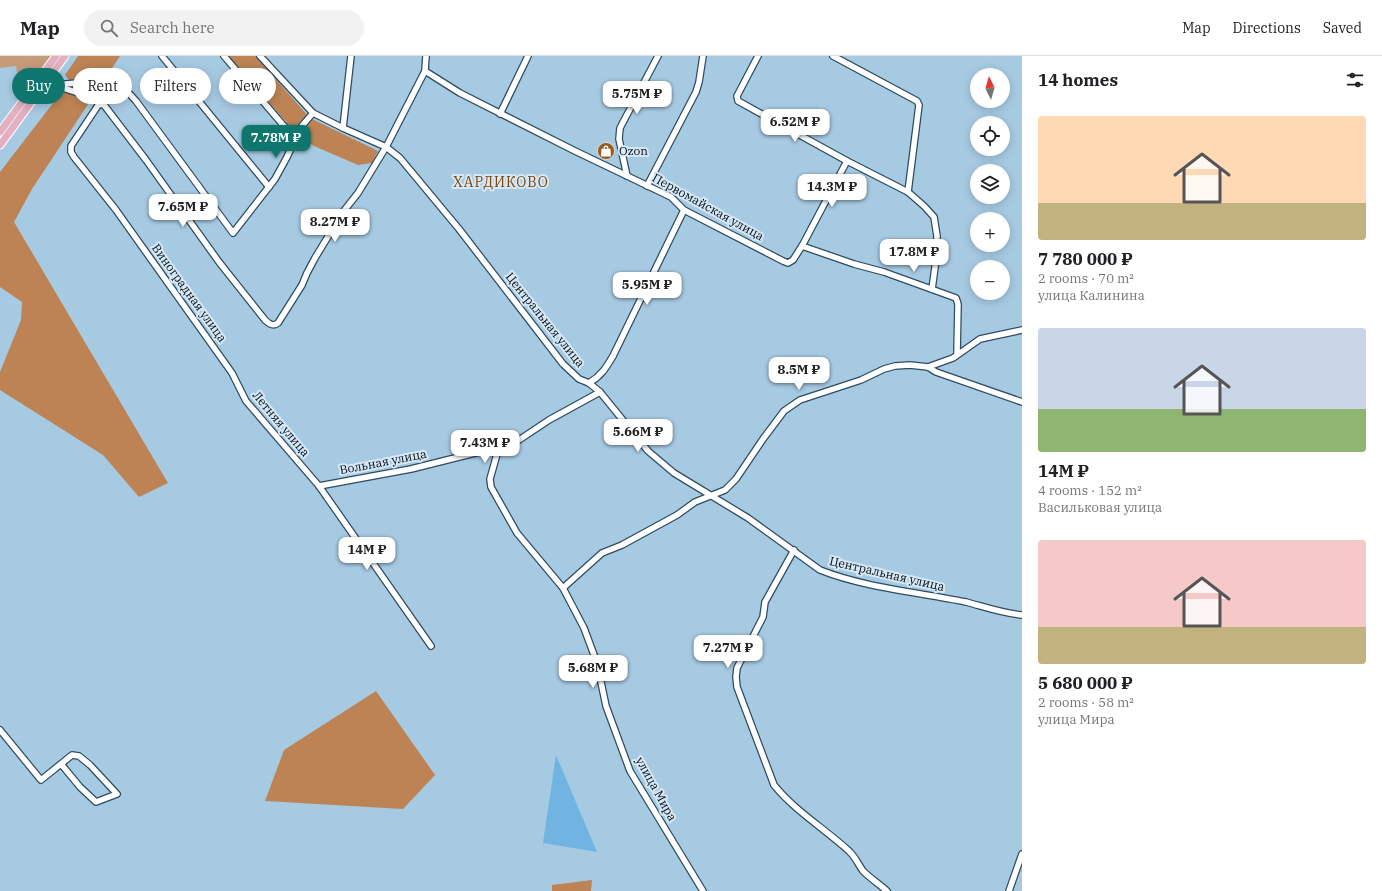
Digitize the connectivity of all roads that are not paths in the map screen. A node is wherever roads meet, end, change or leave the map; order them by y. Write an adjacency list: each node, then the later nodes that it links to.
1 (56, 56): 21 (main road)
2 (65, 56): 13 (main road)
3 (162, 56): 28 (street)
4 (224, 56): 22 (street)
5 (260, 56): 18 (street, Центральная улица)
6 (351, 56): 20 (street)
7 (426, 56): 14 (street)
8 (528, 56): 19 (street)
9 (658, 56): 26 (street)
10 (703, 56): 27 (street)
11 (758, 56): 25 (street)
12 (833, 56): 29 (street)
13 (57, 68)
14 (425, 71): 19 (street, Первомайская улица); 24 (street)
15 (65, 84): 28 (street)
16 (30, 104): 23 (main road)
17 (99, 104): 24 (street); 36 (street, Виноградная улица)
18 (313, 113): 20 (street, Центральная улица); 22 (street)
19 (500, 114): 26 (street, Первомайская улица)
20 (343, 128): 24 (street, Центральная улица)
21 (0, 132)
22 (296, 138): 28 (street)
23 (0, 144)
24 (386, 147): 37 (street, Центральная улица)
25 (846, 161): 29 (street); 31 (street)
26 (627, 176): 27 (street, Первомайская улица)
27 (647, 186): 30 (street, Первомайская улица)
28 (269, 187)
29 (908, 192): 32 (street)
30 (684, 210): 31 (street, Первомайская улица); 37 (street)
31 (802, 246): 32 (street)
32 (932, 289): 34 (street)
33 (1022, 330): 34 (street)
34 (957, 354): 35 (street)
35 (928, 367): 39 (street); 42 (street)
36 (232, 373): 41 (street, Летняя улица)
37 (589, 383): 38 (street, Центральная улица)
38 (600, 392): 40 (street, Вольная улица); 42 (street, Центральная улица)
39 (1022, 402)
40 (499, 447): 41 (street, Вольная улица); 44 (street, улица Мира)
41 (319, 486): 46 (street, Летняя улица)
42 (709, 496): 43 (street, Центральная улица); 44 (street)
43 (794, 550): 45 (street, Центральная улица); 51 (street)
44 (563, 588): 50 (street, улица Мира)
45 (1022, 615)
46 (431, 646)
47 (0, 730): 48 (street)
48 (61, 764): 48 (street)
49 (1022, 854): 52 (street)
50 (703, 891)
51 (887, 891)
52 (1009, 891)

